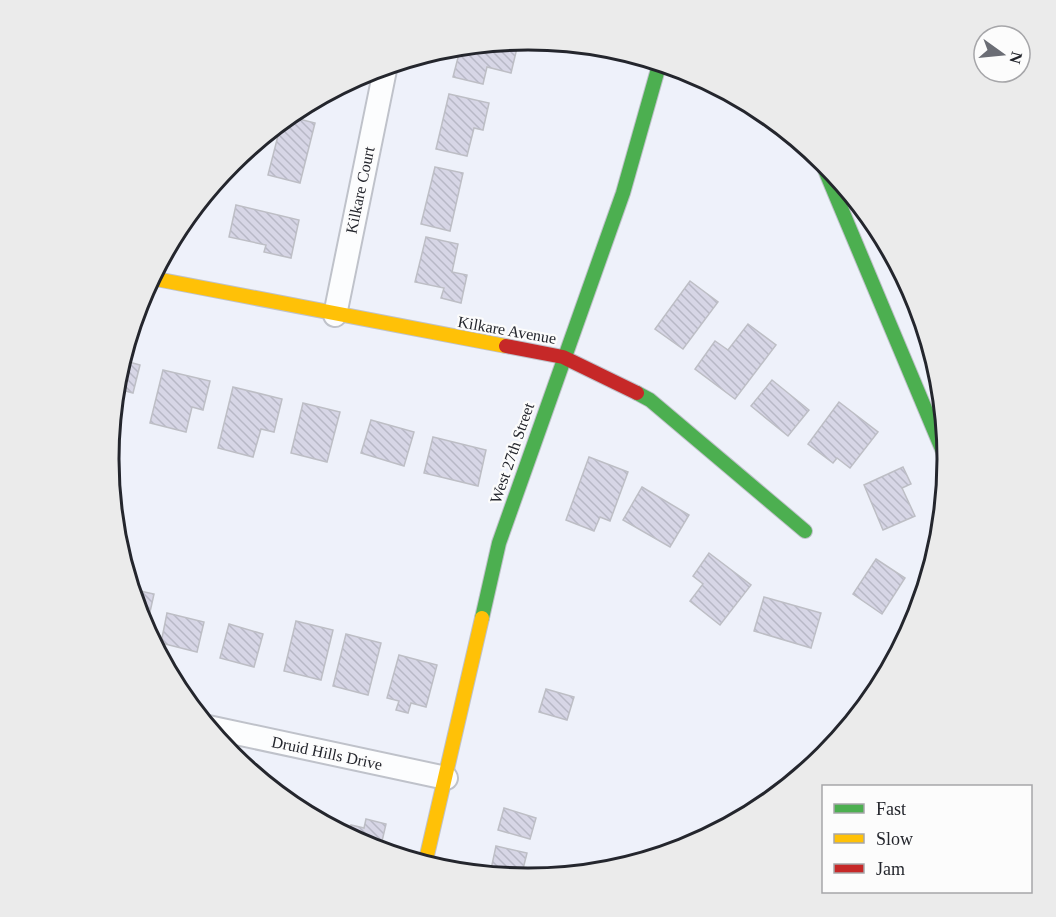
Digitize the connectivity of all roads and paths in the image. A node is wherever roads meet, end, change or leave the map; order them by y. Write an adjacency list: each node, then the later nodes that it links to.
1 (658, 71): 6 (street, West 27th Street)
2 (384, 76): 5 (street, Kilkare Court)
3 (831, 183): 7 (street)
4 (160, 280): 5 (street, Kilkare Avenue)
5 (334, 315): 6 (street, Kilkare Avenue)
6 (563, 357): 8 (street, Kilkare Avenue); 10 (street, West 27th Street)
7 (936, 435)
8 (805, 531)
9 (222, 730): 10 (street, Druid Hills Drive)
10 (446, 778): 11 (street, West 27th Street)
11 (427, 855)

